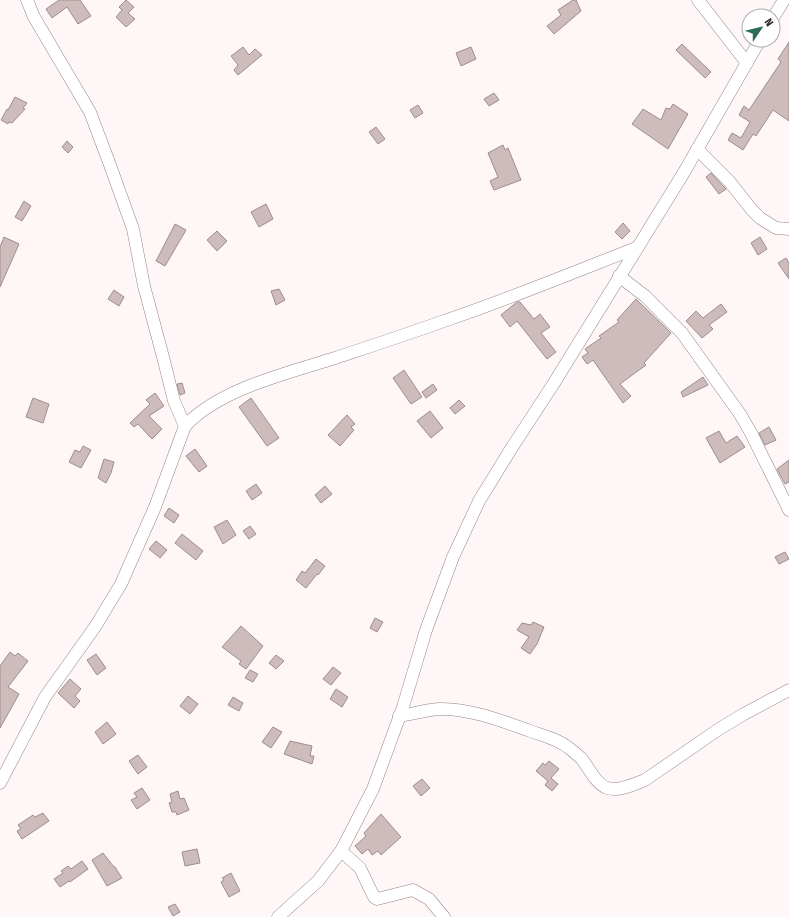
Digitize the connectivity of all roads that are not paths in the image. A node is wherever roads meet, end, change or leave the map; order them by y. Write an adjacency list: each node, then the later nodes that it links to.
1 (27, 0): 9 (street)
2 (698, 0): 4 (street)
3 (755, 48): 4 (street)
4 (747, 63): 5 (street)
5 (697, 149): 6 (street); 7 (street)
6 (789, 230)
7 (636, 248): 8 (street); 9 (street)
8 (619, 276): 10 (street); 12 (street)
9 (185, 426): 13 (street)
10 (789, 510)
11 (789, 690): 12 (street)
12 (399, 716): 14 (street)
13 (0, 783)
14 (341, 851): 15 (street); 16 (street)
15 (278, 917)
16 (444, 917)

